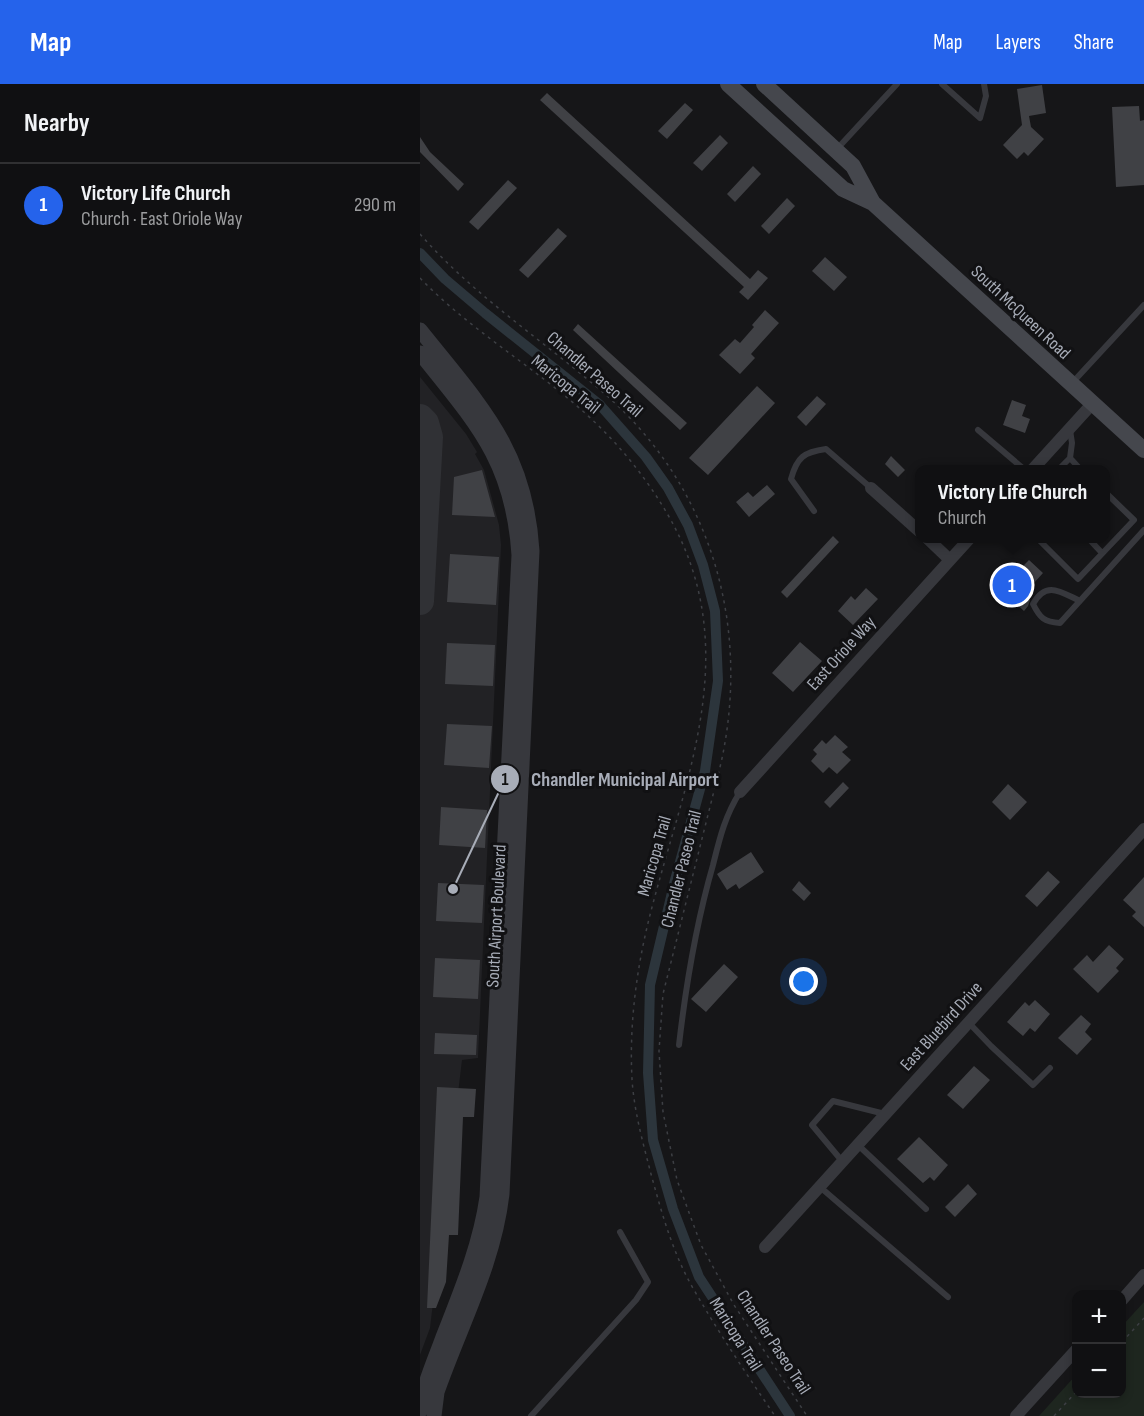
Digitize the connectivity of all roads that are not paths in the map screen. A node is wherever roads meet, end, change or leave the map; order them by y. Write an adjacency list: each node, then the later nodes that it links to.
1 (728, 84): 7 (main road, South McQueen Road)
2 (764, 84): 6 (main road, South McQueen Road)
3 (897, 84): 6 (lane)
4 (942, 84): 5 (lane)
5 (984, 84)
6 (836, 150): 7 (main road, South McQueen Road)
7 (873, 203): 12 (main road, South McQueen Road)
8 (1144, 305): 12 (lane)
9 (420, 330): 11 (street, South Airport Boulevard)
10 (420, 353): 11 (street, South Airport Boulevard)
11 (454, 384): 39 (street, South Airport Boulevard)
12 (1071, 385): 13 (main road, South McQueen Road)
13 (1092, 404): 15 (street); 16 (main road, South McQueen Road)
14 (978, 430): 18 (lane)
15 (1070, 430): 17 (lane); 19 (street)
16 (1144, 450)
17 (1070, 458): 20 (lane); 21 (lane)
18 (1019, 465)
19 (1037, 465)
20 (1063, 465)
21 (1076, 465)
22 (872, 488): 24 (lane); 25 (street)
23 (1110, 497): 31 (lane)
24 (814, 511)
25 (915, 527)
26 (1144, 530): 33 (lane)
27 (932, 543): 32 (street)
28 (965, 543): 32 (street, East Oriole Way)
29 (1042, 543): 31 (lane)
30 (1093, 543): 31 (lane)
31 (1102, 553)
32 (950, 560): 34 (street, East Oriole Way)
33 (1080, 601): 33 (lane)
34 (740, 792): 37 (lane)
35 (1144, 829): 36 (street, East Bluebird Drive)
36 (969, 1023): 38 (lane); 40 (street, East Bluebird Drive)
37 (679, 1045)
38 (1050, 1068)
39 (501, 1077): 51 (street, South Airport Boulevard); 52 (street, South Airport Boulevard)
40 (886, 1114): 41 (street, East Bluebird Drive); 42 (lane)
41 (858, 1145): 42 (street, East Bluebird Drive); 44 (lane)
42 (843, 1162): 43 (street, East Bluebird Drive)
43 (820, 1187): 46 (street, East Bluebird Drive); 49 (lane)
44 (926, 1209)
45 (620, 1232): 53 (lane)
46 (765, 1247)
47 (1144, 1275): 48 (street)
48 (1126, 1295)
49 (948, 1297)
50 (1072, 1355): 54 (street)
51 (420, 1412)
52 (434, 1416)
53 (531, 1416)
54 (1016, 1416)

